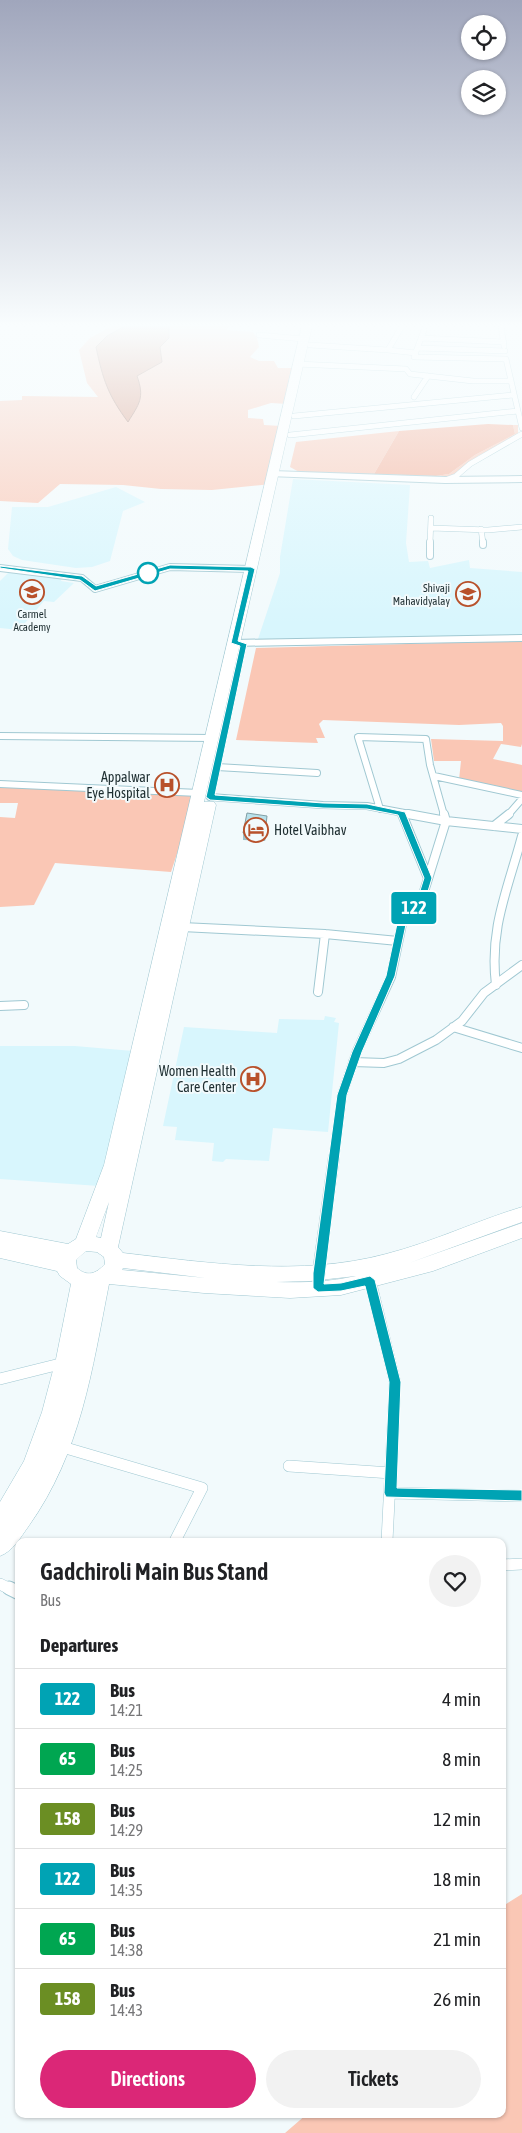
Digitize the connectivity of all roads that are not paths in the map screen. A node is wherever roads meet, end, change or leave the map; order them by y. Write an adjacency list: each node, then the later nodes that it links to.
1 (288, 426): 6 (highway)
2 (292, 426): 5 (highway)
3 (375, 426): 5 (street)
4 (522, 434): 7 (street)
5 (290, 436): 6 (highway)
6 (277, 474): 7 (main road); 16 (highway); 18 (highway)
7 (445, 480): 8 (main road)
8 (522, 480)
9 (431, 518): 11 (street)
10 (522, 527): 12 (street)
11 (431, 528): 12 (street); 14 (street)
12 (481, 529): 13 (street)
13 (483, 545)
14 (430, 556)
15 (0, 568): 16 (street)
16 (251, 569): 18 (highway)
17 (522, 638): 18 (street)
18 (239, 643): 20 (highway); 21 (highway)
19 (0, 736): 20 (street)
20 (212, 738): 25 (highway)
21 (217, 767): 22 (street); 25 (highway)
22 (317, 773)
23 (434, 776): 26 (street); 27 (street); 29 (street)
24 (0, 784): 25 (street)
25 (205, 795): 27 (street); 34 (highway); 49 (highway)
26 (522, 797): 30 (street)
27 (380, 809): 28 (street)
28 (402, 814): 29 (street); 33 (street)
29 (446, 821): 30 (street); 33 (street)
30 (494, 826): 31 (street)
31 (522, 829)
32 (522, 836): 38 (street)
33 (428, 878): 36 (street)
34 (182, 927): 35 (street); 50 (highway)
35 (325, 934): 36 (street); 39 (street)
36 (398, 941): 44 (street)
37 (522, 965): 38 (street)
38 (496, 985): 42 (street)
39 (318, 992)
40 (0, 1006): 41 (street)
41 (24, 1006)
42 (454, 1027): 43 (street); 44 (street)
43 (522, 1048)
44 (353, 1062): 52 (street)
45 (522, 1214): 52 (highway)
46 (522, 1230): 51 (highway)
47 (0, 1238): 49 (highway)
48 (0, 1250): 49 (highway)
49 (73, 1254): 50 (highway); 50 (highway)
50 (102, 1269): 52 (highway); 53 (highway); 55 (highway)
51 (370, 1280): 52 (highway); 57 (street)
52 (318, 1281)
53 (64, 1363): 54 (street); 55 (highway)
54 (0, 1379)
55 (51, 1445): 60 (highway); 61 (street); 63 (highway)
56 (289, 1466): 57 (street)
57 (391, 1473): 58 (street)
58 (390, 1493): 59 (street); 62 (street)
59 (522, 1496)
60 (0, 1520)
61 (177, 1538)
62 (387, 1538)
63 (0, 1546)
64 (522, 1564): 65 (street)
65 (506, 1565)
66 (0, 1584): 67 (street)
67 (15, 1591)

